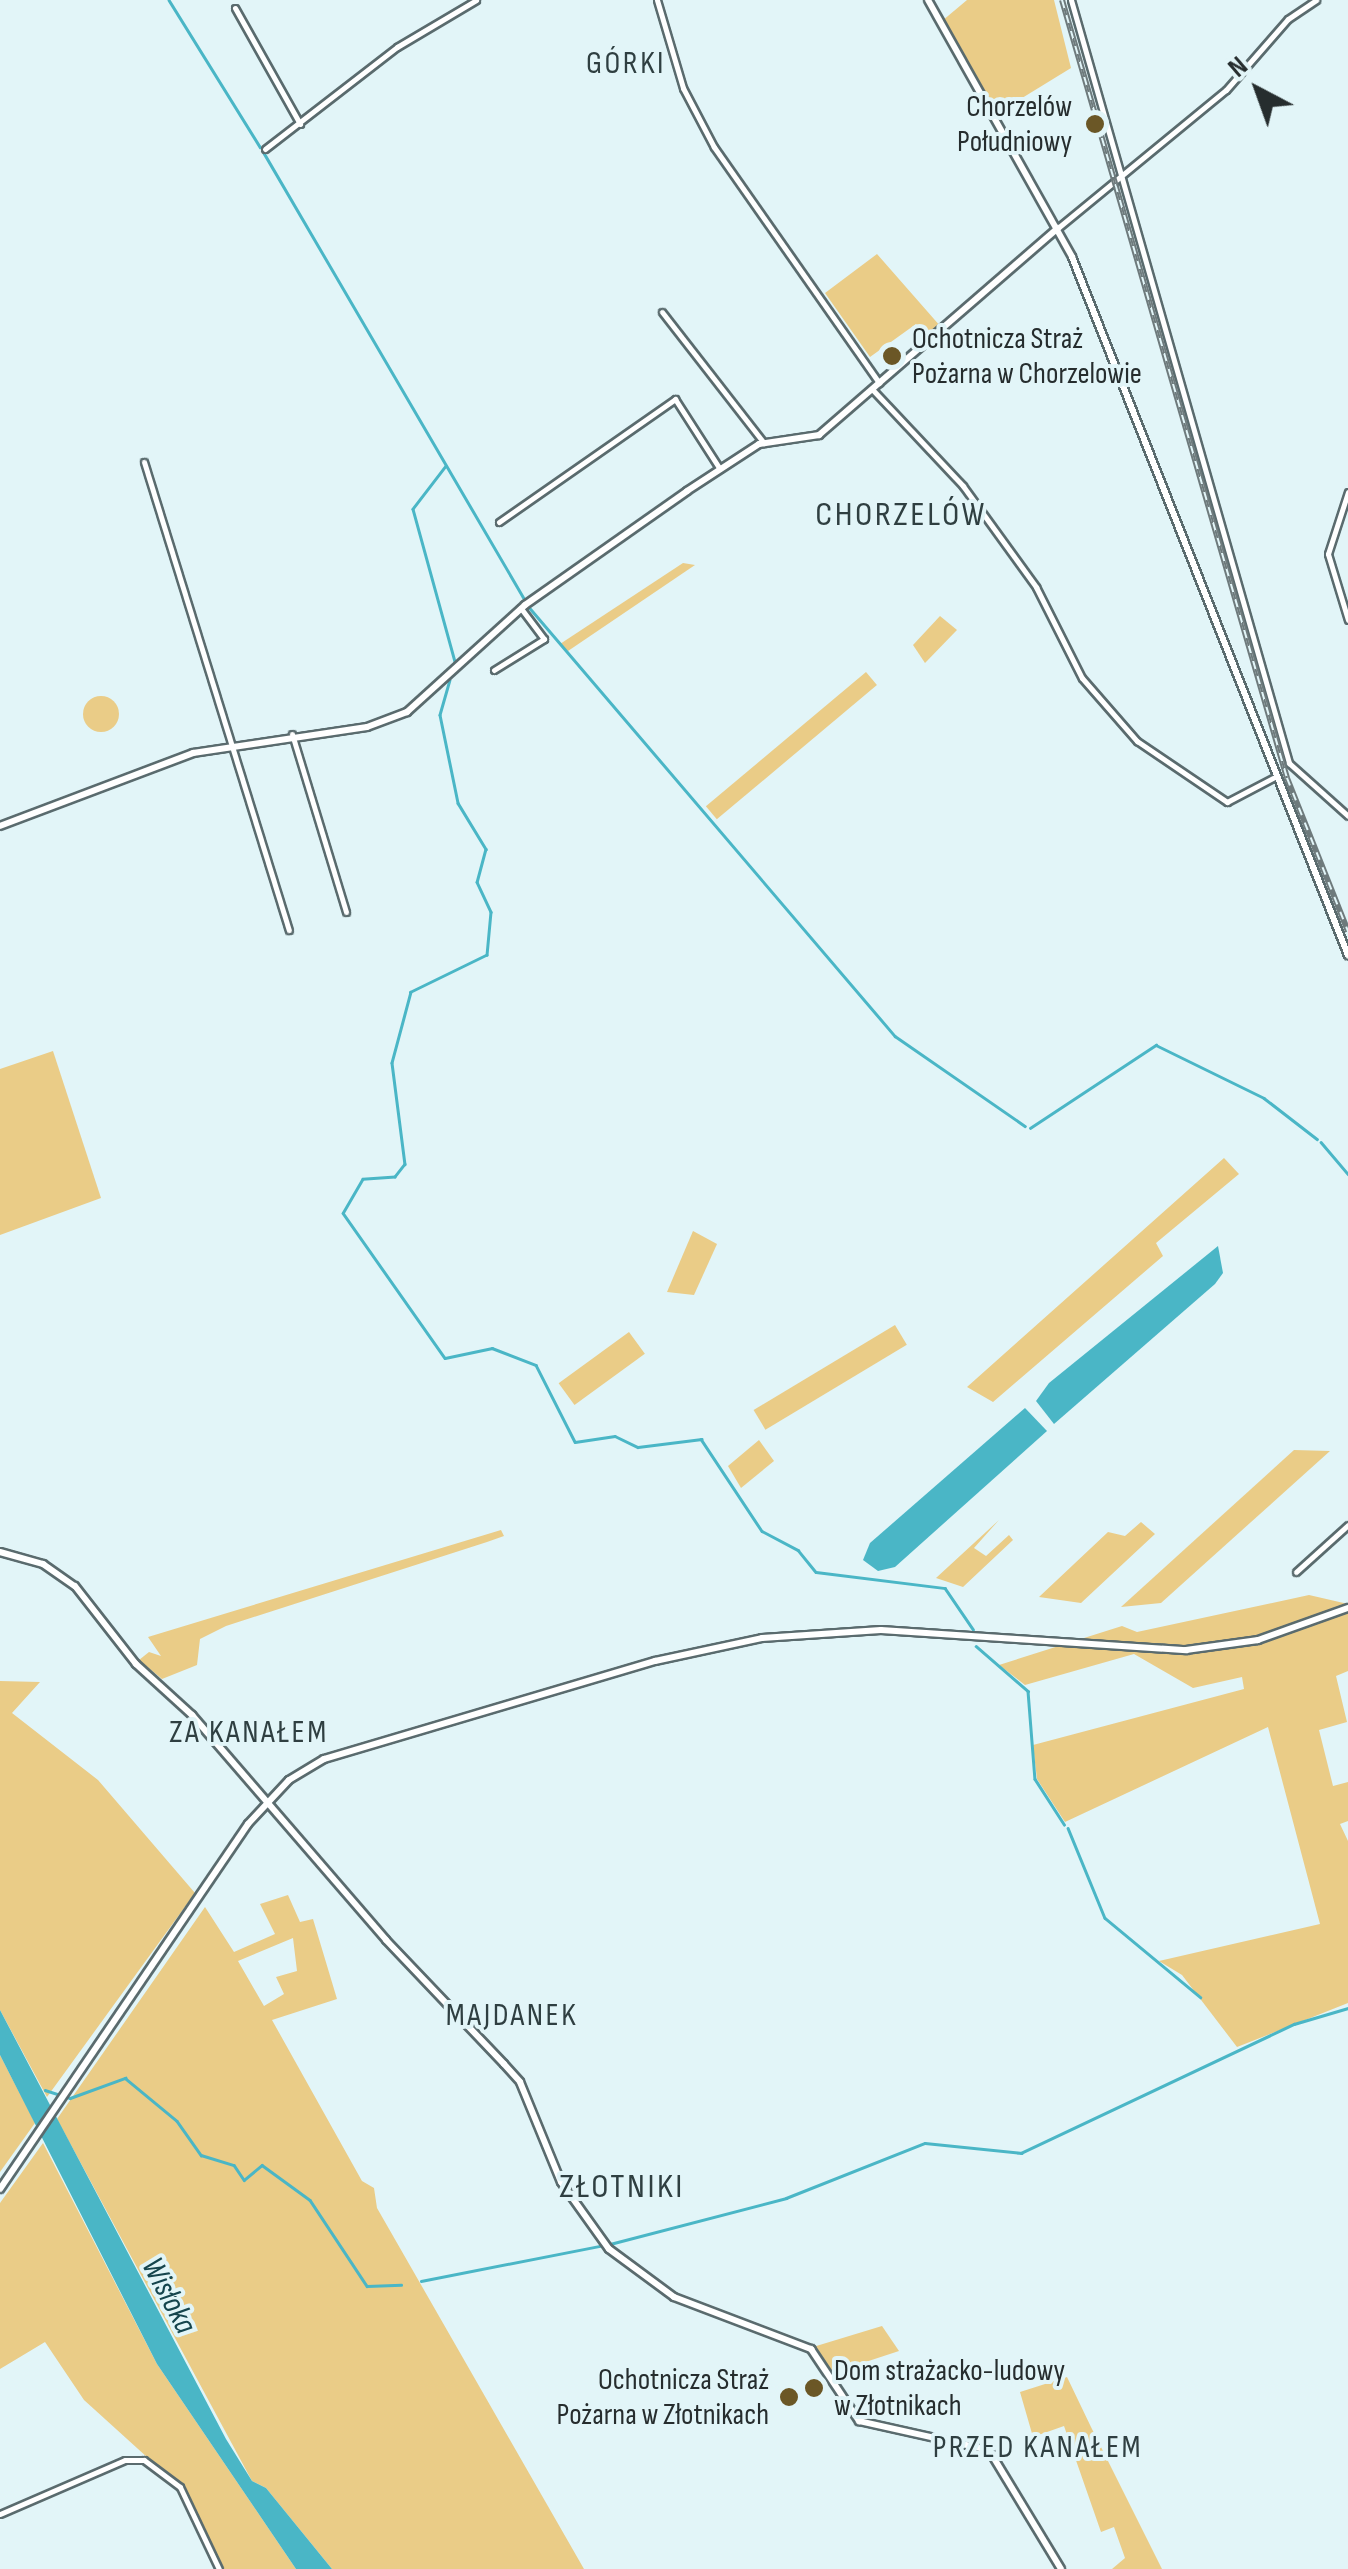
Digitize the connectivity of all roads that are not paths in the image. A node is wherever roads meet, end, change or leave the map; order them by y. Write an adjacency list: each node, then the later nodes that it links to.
1 (476, 0): 7 (street)
2 (657, 0): 12 (street)
3 (928, 0): 10 (street)
4 (1071, 0): 9 (street)
5 (1316, 0): 9 (street)
6 (234, 8): 7 (street)
7 (300, 124): 8 (street)
8 (264, 149)
9 (1120, 174): 10 (street); 25 (street)
10 (1058, 228): 12 (street); 24 (street)
11 (662, 312): 14 (street)
12 (879, 382): 13 (street)
13 (872, 389): 14 (street); 24 (street)
14 (764, 443): 16 (street)
15 (144, 462): 23 (street)
16 (720, 469): 18 (street); 19 (street)
17 (1348, 492): 20 (street)
18 (500, 522)
19 (521, 608): 21 (street); 22 (street)
20 (1348, 620)
21 (494, 670)
22 (292, 734): 23 (street); 27 (street)
23 (234, 743): 26 (street); 28 (street)
24 (1273, 778): 29 (street)
25 (1348, 816)
26 (0, 826)
27 (346, 912)
28 (288, 930)
29 (1348, 955)
30 (1348, 1525): 32 (street)
31 (0, 1552): 34 (street)
32 (1296, 1572)
33 (1348, 1608): 34 (street)
34 (266, 1801): 35 (street); 38 (street)
35 (0, 2189)
36 (0, 2514): 37 (street)
37 (219, 2569)
38 (1061, 2569)

